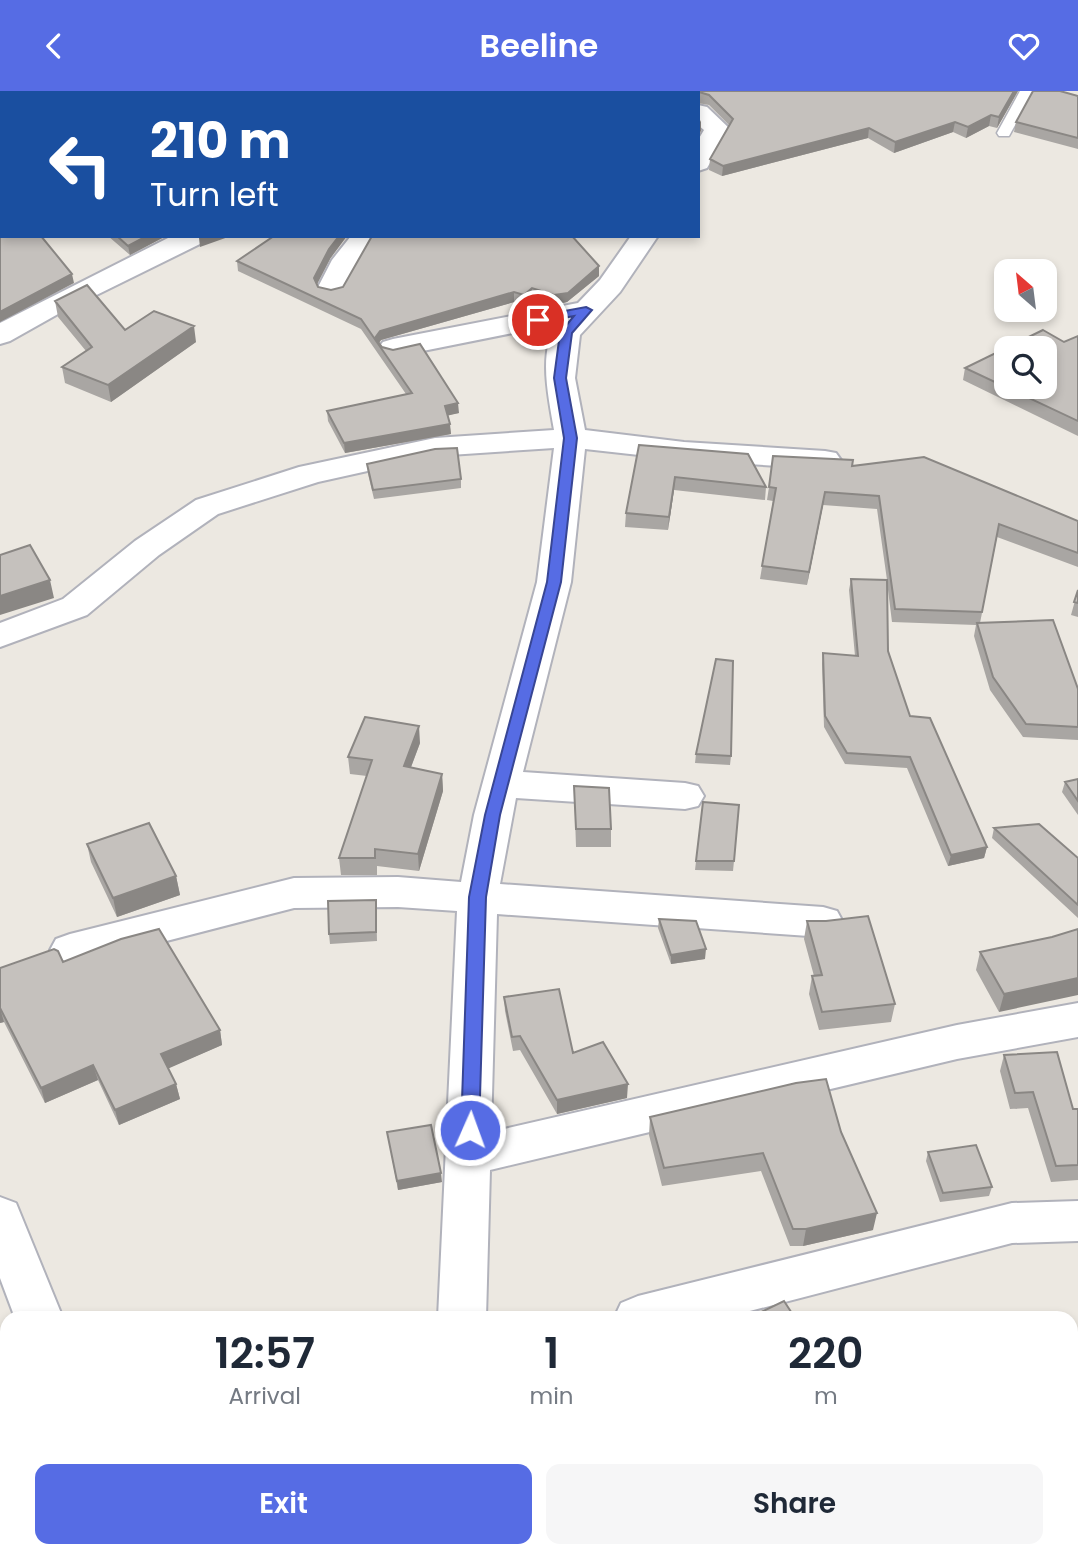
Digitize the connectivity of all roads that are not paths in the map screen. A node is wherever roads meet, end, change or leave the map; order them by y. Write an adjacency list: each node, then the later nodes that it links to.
1 (1027, 91): 3 (lane)
2 (700, 114): 4 (street)
3 (1004, 133)
4 (700, 159)
5 (190, 238): 10 (street)
6 (363, 238): 8 (street)
7 (644, 238): 9 (street)
8 (331, 289)
9 (586, 310): 11 (street); 12 (street)
10 (0, 335)
11 (393, 348)
12 (571, 438): 13 (street); 14 (street); 15 (street)
13 (845, 462)
14 (0, 636)
15 (500, 784): 16 (street); 17 (street)
16 (685, 796)
17 (478, 897): 18 (street); 19 (street); 21 (street)
18 (823, 922)
19 (69, 950)
20 (1078, 1020): 21 (street)
21 (469, 1156): 25 (street)
22 (0, 1217): 24 (street)
23 (1078, 1221): 26 (street)
24 (36, 1311)
25 (462, 1311)
26 (666, 1311)

